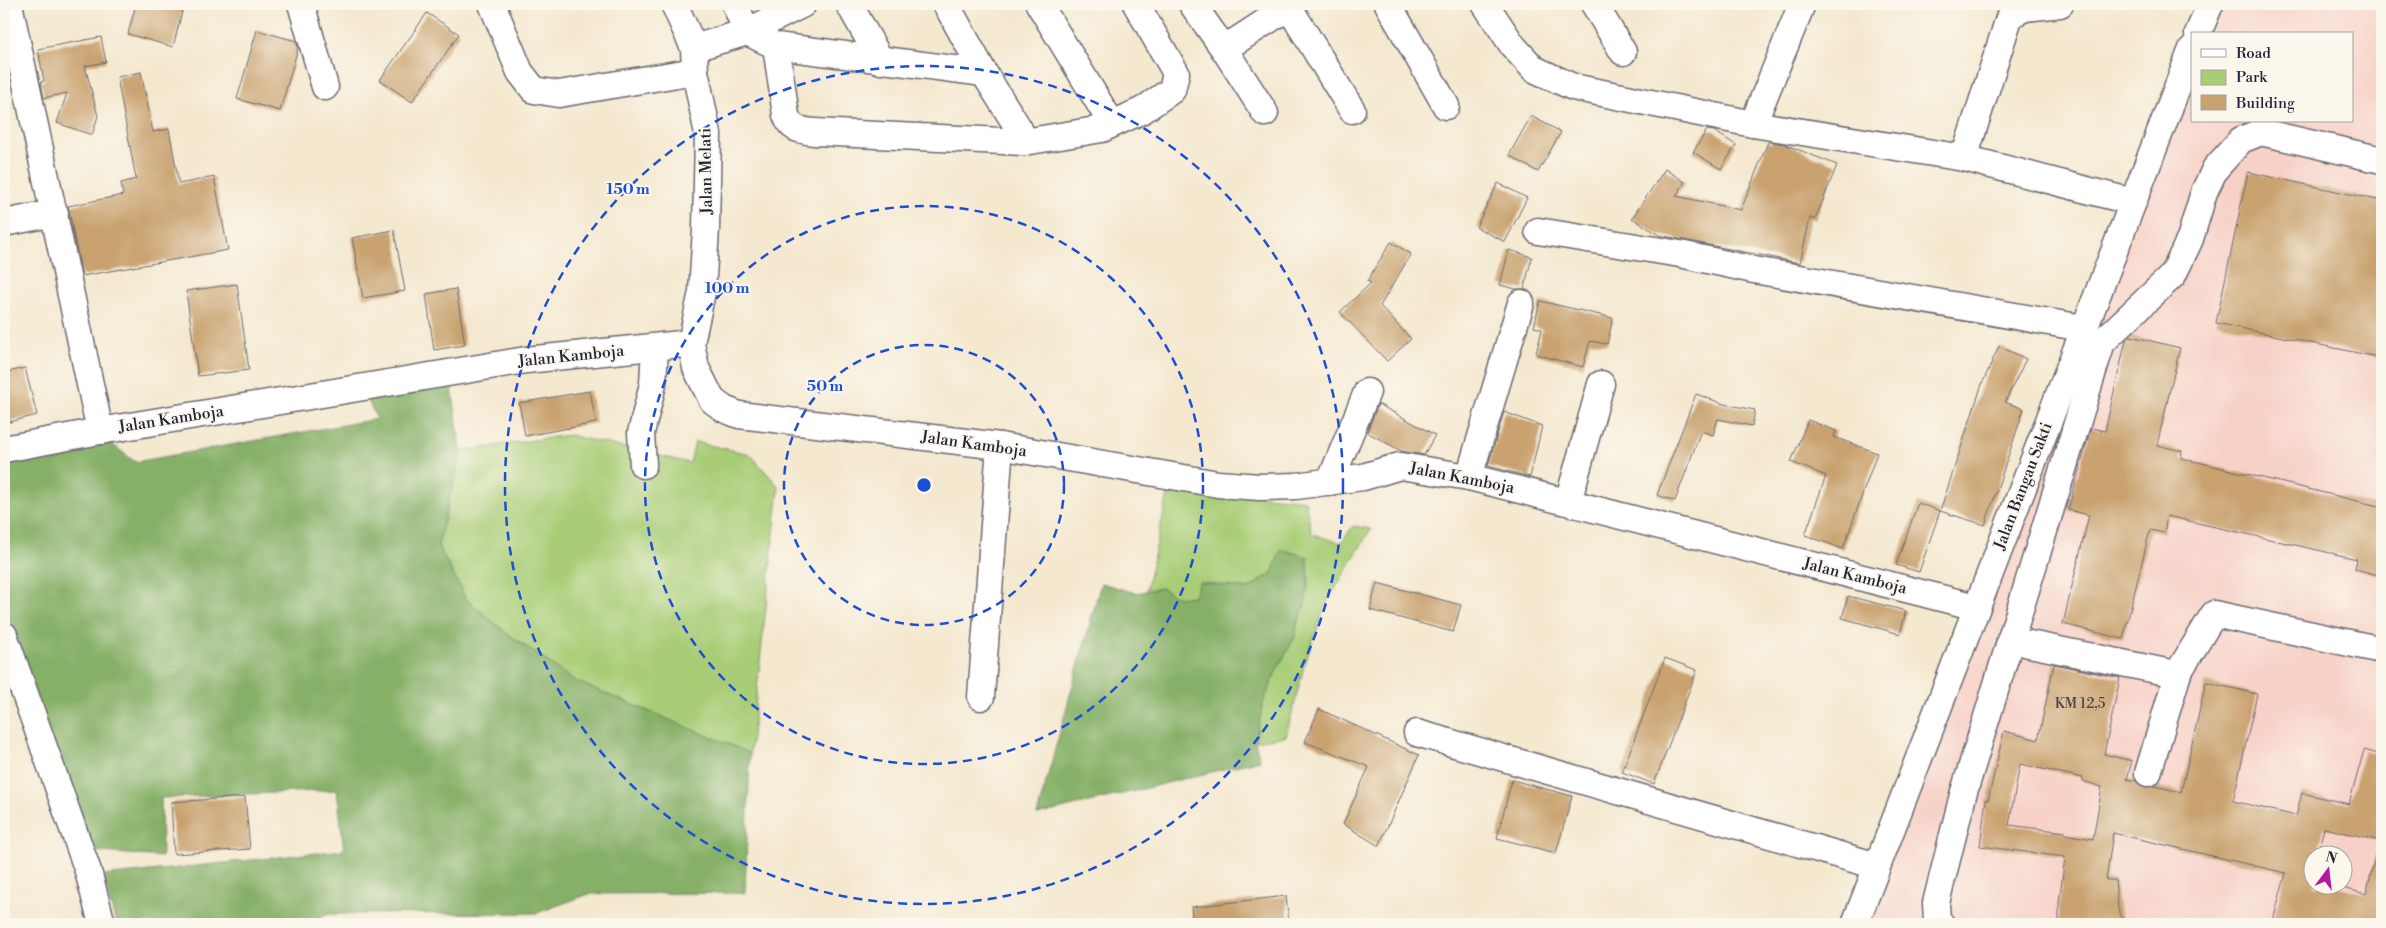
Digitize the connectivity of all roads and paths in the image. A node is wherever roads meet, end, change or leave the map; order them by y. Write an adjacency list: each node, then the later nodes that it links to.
1 (9, 4): 38 (street)
2 (302, 4): 28 (street)
3 (492, 4): 25 (street)
4 (674, 4): 25 (street, Jalan Melati)
5 (735, 4): 19 (street)
6 (803, 4): 19 (street)
7 (849, 4): 26 (street)
8 (946, 4): 27 (street)
9 (1039, 4): 32 (street)
10 (1136, 4): 32 (street)
11 (1192, 4): 22 (street)
12 (1388, 4): 29 (street)
13 (1485, 4): 33 (street)
14 (1594, 4): 23 (street)
15 (1802, 4): 33 (street)
16 (2060, 4): 35 (street)
17 (2210, 4): 20 (street)
18 (1290, 5): 22 (street); 30 (street)
19 (747, 32): 21 (street); 25 (street)
20 (2199, 32)
21 (776, 46): 26 (street); 34 (street)
22 (1224, 49): 31 (street)
23 (1623, 52)
24 (2191, 52): 37 (street, Jalan Bangau Sakti)
25 (695, 60): 43 (street, Jalan Melati)
26 (881, 61): 27 (street)
27 (984, 73): 34 (street)
28 (325, 87)
29 (1446, 106)
30 (1352, 110)
31 (1265, 113)
32 (1112, 124): 34 (street)
33 (1753, 124): 35 (street)
34 (1024, 142)
35 (1964, 158): 37 (street)
36 (2382, 160): 56 (street)
37 (2133, 202): 42 (street, Jalan Bangau Sakti)
38 (55, 213): 39 (street); 47 (street)
39 (4, 223)
40 (1538, 231): 42 (street)
41 (1521, 303): 51 (street)
42 (2083, 328): 54 (street, Jalan Bangau Sakti)
43 (691, 343): 44 (street, Jalan Kamboja); 48 (street, Jalan Kamboja)
44 (655, 348): 47 (street, Jalan Kamboja); 50 (street)
45 (1601, 384): 53 (street)
46 (1367, 392): 52 (street)
47 (100, 431): 49 (street, Jalan Kamboja)
48 (1000, 446): 52 (street, Jalan Kamboja); 59 (street)
49 (4, 449)
50 (643, 465)
51 (1469, 477): 52 (street, Jalan Kamboja); 53 (street, Jalan Kamboja)
52 (1330, 482)
53 (1568, 502): 54 (street, Jalan Kamboja)
54 (1976, 607): 62 (street, Jalan Bangau Sakti)
55 (4, 634): 63 (street)
56 (2010, 640): 58 (street); 65 (street)
57 (2382, 650): 58 (street)
58 (2178, 673): 61 (street)
59 (981, 697)
60 (1417, 733): 62 (street)
61 (2148, 773)
62 (1877, 866): 64 (street, Jalan Bangau Sakti)
63 (102, 924)
64 (1854, 924)
65 (1941, 924)

